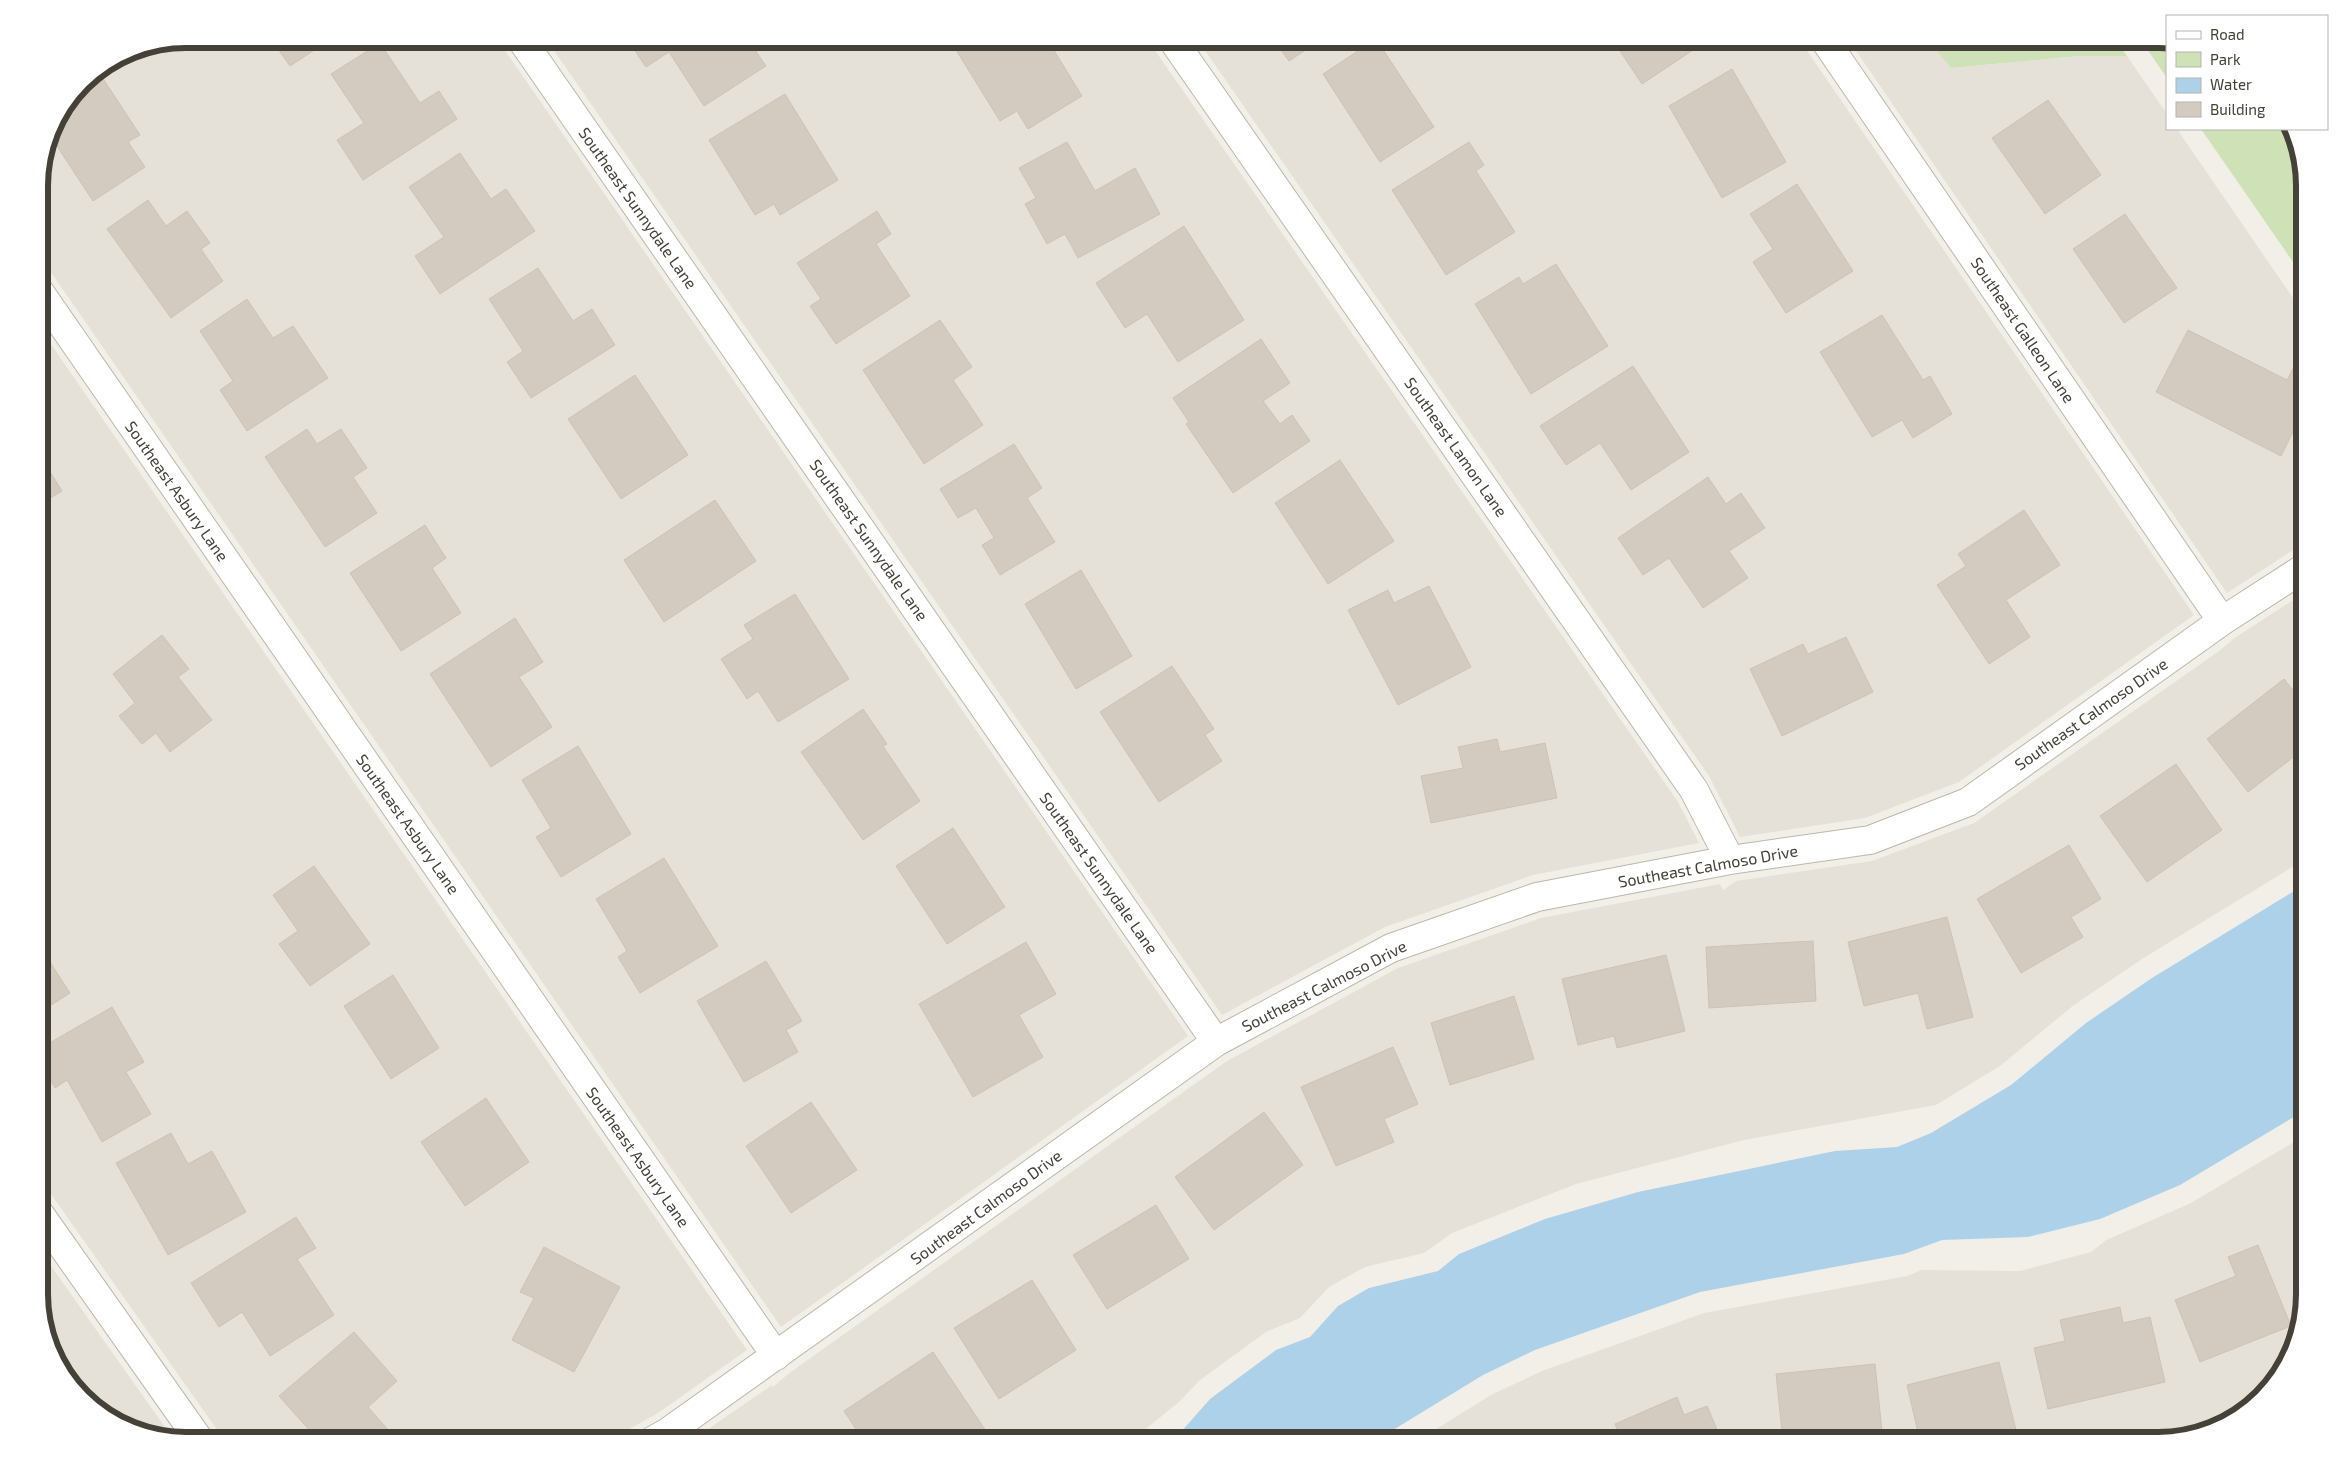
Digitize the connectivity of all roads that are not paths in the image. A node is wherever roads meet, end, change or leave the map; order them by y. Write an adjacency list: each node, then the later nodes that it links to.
1 (527, 48): 8 (street, Southeast Sunnydale Lane)
2 (1178, 48): 7 (street, Southeast Lamon Lane)
3 (1830, 48): 6 (street, Southeast Galleon Lane)
4 (48, 304): 10 (street, Southeast Asbury Lane)
5 (2296, 573): 6 (street, Southeast Calmoso Drive)
6 (2222, 621): 7 (street, Southeast Calmoso Drive)
7 (1730, 860): 8 (street, Southeast Calmoso Drive)
8 (1216, 1042): 10 (street, Southeast Calmoso Drive)
9 (48, 1226): 11 (street)
10 (776, 1356): 12 (street, Southeast Calmoso Drive)
11 (194, 1432)
12 (668, 1432)

